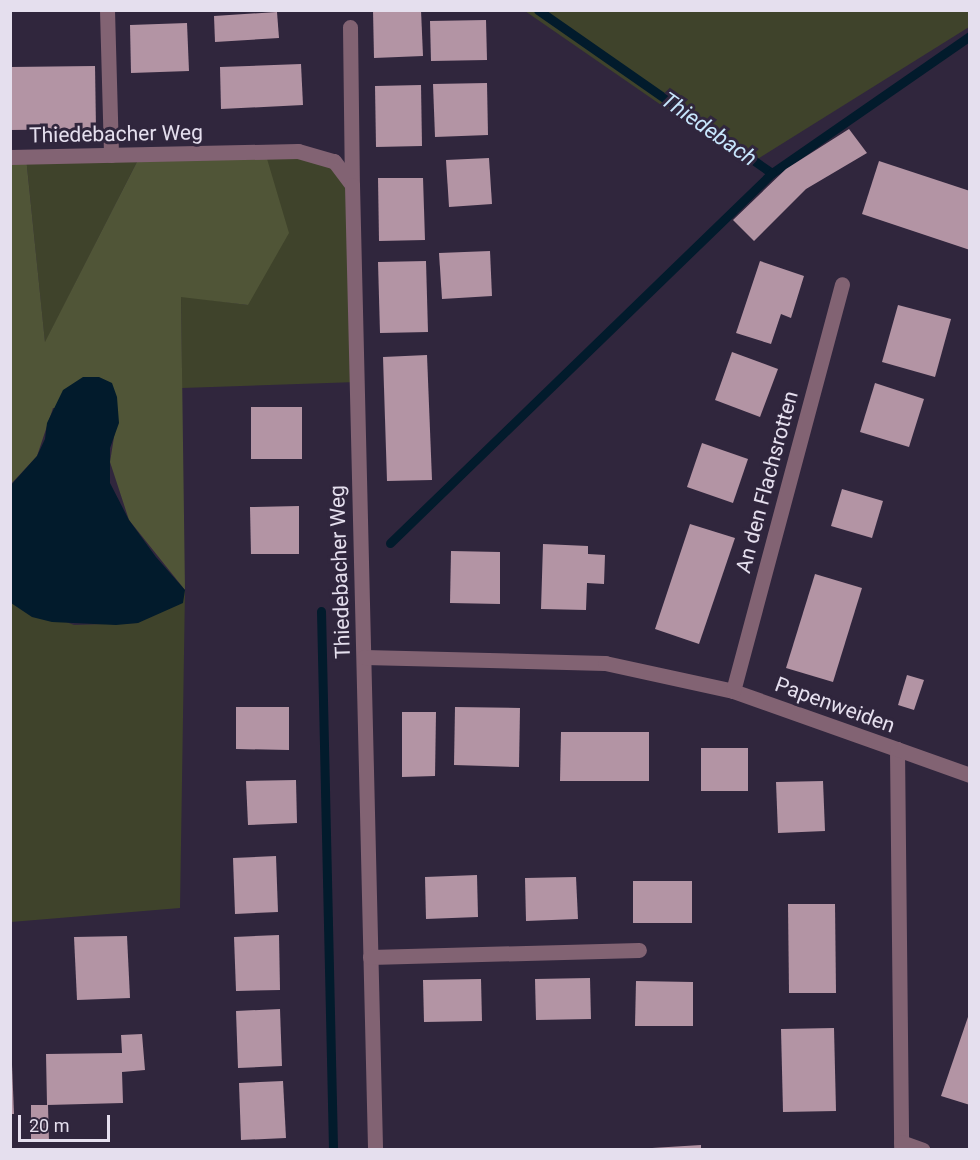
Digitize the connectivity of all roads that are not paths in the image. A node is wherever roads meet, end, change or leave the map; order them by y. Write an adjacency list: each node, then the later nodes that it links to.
1 (107, 10): 3 (street)
2 (350, 27): 5 (street, Thiedebacher Weg)
3 (111, 155): 4 (street, Thiedebacher Weg); 5 (street, Thiedebacher Weg)
4 (10, 157)
5 (352, 185): 7 (street, Thiedebacher Weg)
6 (842, 284): 8 (street, An den Flachsrotten)
7 (364, 657): 8 (street, Papenweiden); 12 (street, Thiedebacher Weg)
8 (733, 691): 9 (street, Papenweiden)
9 (897, 749): 10 (street); 13 (street, Papenweiden)
10 (969, 775)
11 (639, 950): 12 (street)
12 (370, 957): 14 (street, Thiedebacher Weg)
13 (901, 1146): 15 (street)
14 (375, 1149)
15 (923, 1149)

